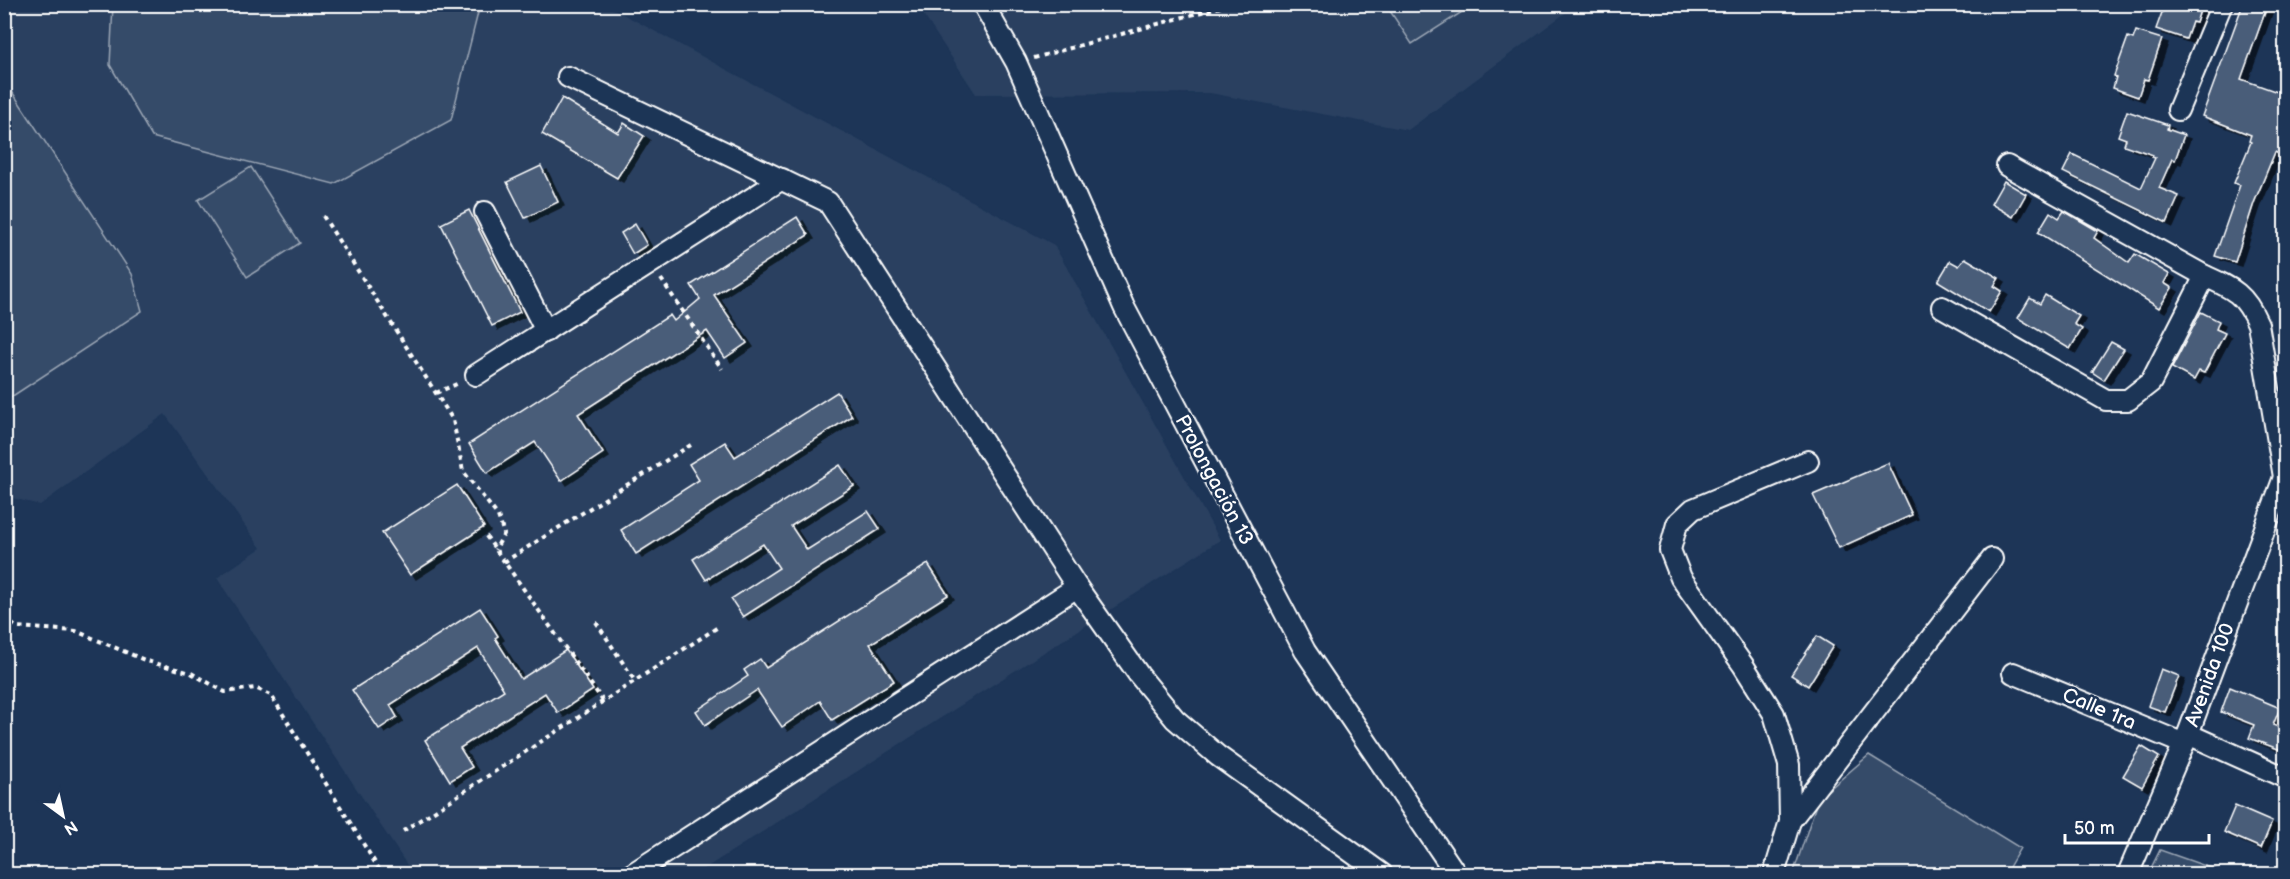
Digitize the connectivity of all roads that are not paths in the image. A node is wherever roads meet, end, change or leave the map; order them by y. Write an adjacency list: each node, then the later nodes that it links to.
1 (983, 4): 22 (street, Prolongación 13)
2 (2222, 4): 4 (street)
3 (568, 77): 6 (street)
4 (2178, 110)
5 (2007, 166): 8 (street)
6 (782, 179): 10 (street); 15 (street)
7 (485, 212): 10 (street)
8 (2205, 276): 9 (street); 13 (street)
9 (1942, 307)
10 (546, 331): 11 (street)
11 (476, 375)
12 (1808, 461): 19 (street)
13 (2285, 474): 17 (street, Avenida 100)
14 (1992, 559): 19 (street)
15 (1077, 587): 20 (street); 21 (street)
16 (2013, 673): 17 (street, Calle 1ra)
17 (2186, 739): 18 (street, Calle 1ra); 24 (street, Avenida 100)
18 (2286, 778)
19 (1790, 821): 23 (street)
20 (632, 874)
21 (1382, 874)
22 (1456, 874)
23 (1774, 874)
24 (2128, 874)

